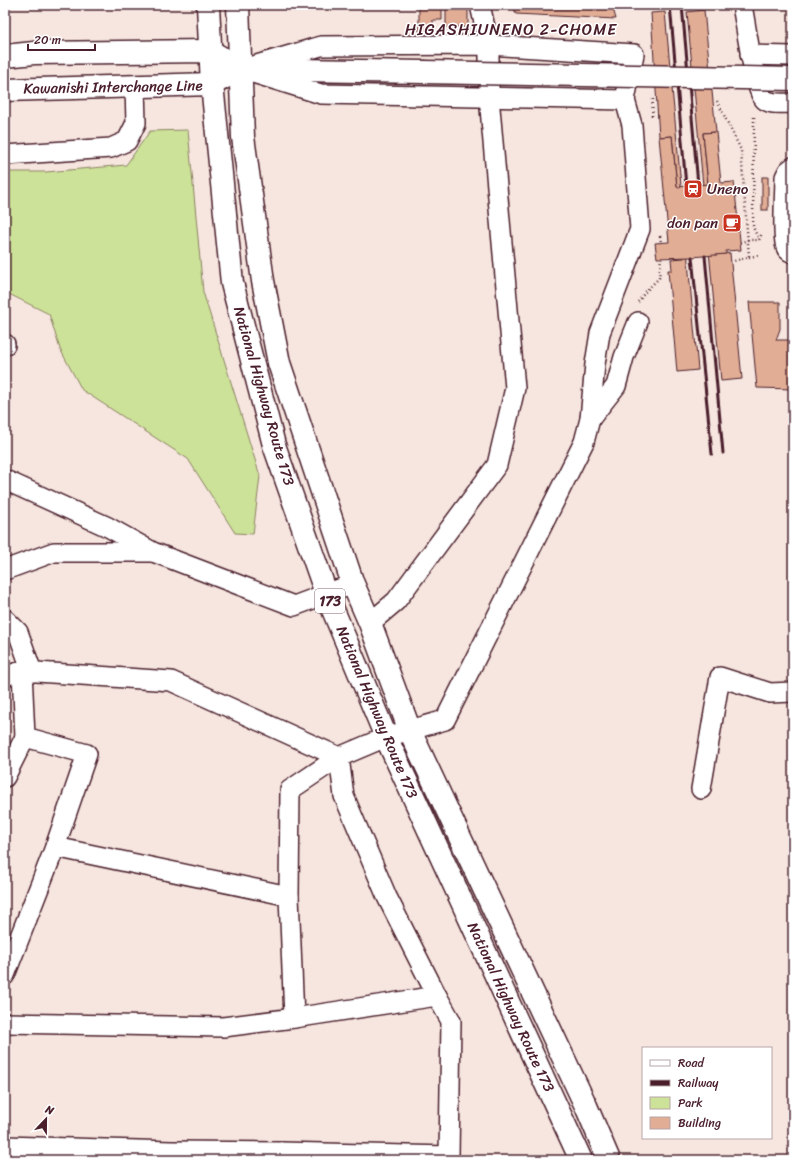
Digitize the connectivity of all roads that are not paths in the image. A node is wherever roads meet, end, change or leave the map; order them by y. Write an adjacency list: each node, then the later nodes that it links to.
1 (208, 5): 6 (main road, National Highway Route 173 / 173)
2 (238, 5): 10 (main road, National Highway Route 173 / 173)
3 (480, 5): 5 (street)
4 (742, 5): 7 (street)
5 (488, 46): 10 (street); 15 (street); 16 (street)
6 (210, 51): 8 (main road); 10 (main road); 12 (main road, National Highway Route 173 / 173)
7 (750, 55): 9 (street); 17 (street)
8 (5, 56)
9 (793, 56)
10 (241, 69): 11 (main road, bridge); 12 (main road, Kawanishi Interchange Line); 15 (street); 26 (main road, National Highway Route 173 / 173)
11 (793, 79)
12 (212, 84): 13 (main road, Kawanishi Interchange Line); 27 (main road, National Highway Route 173 / 173)
13 (135, 86): 14 (main road, Kawanishi Interchange Line); 18 (street)
14 (5, 90)
15 (489, 97): 16 (street); 29 (street)
16 (625, 100): 22 (street)
17 (793, 103)
18 (5, 155)
19 (793, 167): 20 (street)
20 (789, 248)
21 (638, 322): 22 (street)
22 (590, 419): 32 (street)
23 (5, 480): 24 (street)
24 (153, 552): 25 (street); 27 (street)
25 (5, 570)
26 (353, 584): 27 (street); 29 (main road, National Highway Route 173 / 173)
27 (326, 593): 34 (main road, National Highway Route 173 / 173)
28 (5, 619): 30 (street)
29 (370, 623): 32 (main road, National Highway Route 173 / 173)
30 (20, 673): 33 (street); 35 (street)
31 (793, 692): 37 (street)
32 (410, 731): 34 (street); 48 (main road, National Highway Route 173 / 173)
33 (25, 737): 36 (street); 38 (street)
34 (386, 737): 35 (street); 47 (main road, National Highway Route 173 / 173)
35 (339, 757): 39 (street); 41 (street)
36 (5, 777)
37 (701, 789)
38 (55, 847): 39 (street); 40 (street)
39 (289, 896): 42 (street)
40 (5, 975)
41 (437, 996): 42 (street); 46 (street)
42 (294, 1018): 43 (street)
43 (5, 1023)
44 (5, 1146): 45 (street)
45 (171, 1156): 46 (street)
46 (282, 1156)
47 (580, 1160)
48 (609, 1160)

